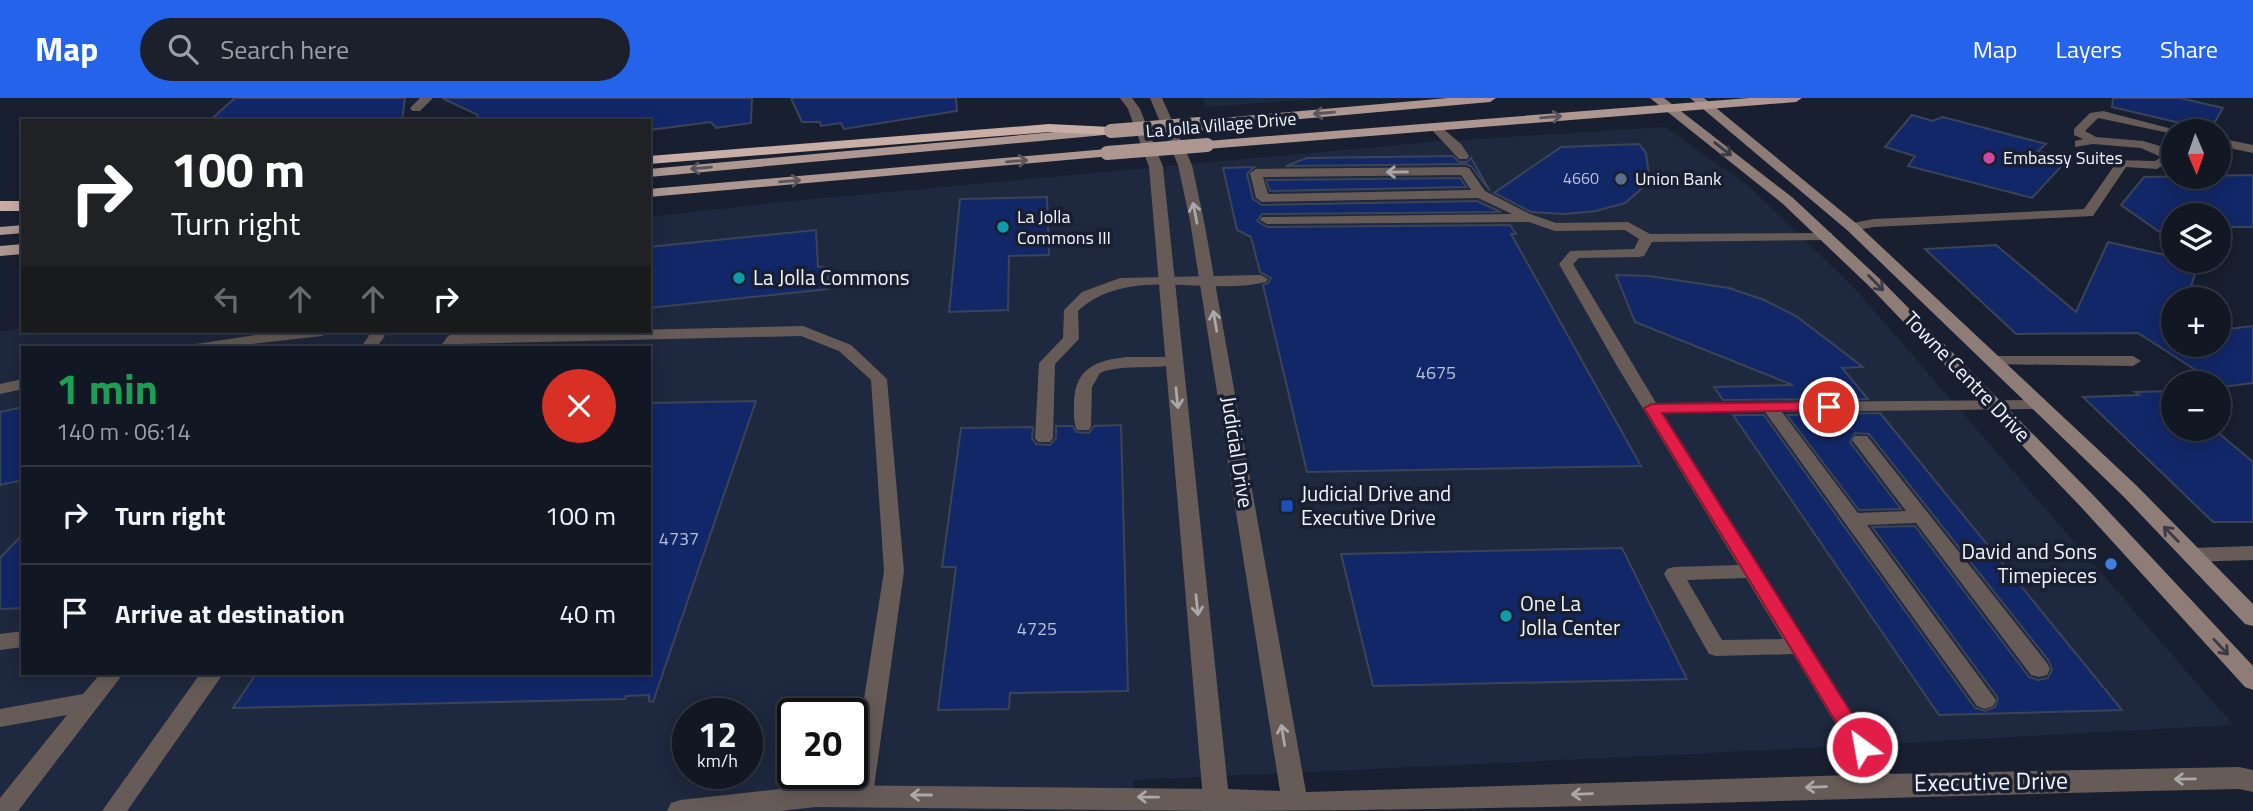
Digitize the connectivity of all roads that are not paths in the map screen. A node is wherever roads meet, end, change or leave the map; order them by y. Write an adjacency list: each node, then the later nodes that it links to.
1 (427, 98): 9 (street)
2 (1126, 98): 40 (street)
3 (1156, 98): 39 (street, Judicial Drive, one-way to 3)
4 (1490, 98): 12 (main road, La Jolla Village Drive, one-way to 12, bridge)
5 (1656, 98): 8 (main road, Towne Centre Drive)
6 (1796, 98): 7 (main road, La Jolla Village Drive)
7 (1701, 101): 8 (main road, La Jolla Village Drive); 31 (main road, Towne Centre Drive)
8 (1668, 107): 10 (main road, La Jolla Village Drive, one-way to 8); 34 (main road, Towne Centre Drive, one-way to 34)
9 (416, 108)
10 (1435, 127): 20 (lane); 25 (main road, La Jolla Village Drive, one-way to 10, bridge)
11 (2161, 128): 13 (lane)
12 (1111, 131): 21 (highway); 24 (main road, La Jolla Village Drive, one-way to 24)
13 (2093, 140): 14 (lane); 15 (lane)
14 (2111, 142): 19 (lane); 23 (lane)
15 (2080, 144)
16 (2231, 145): 17 (lane)
17 (2251, 149): 18 (lane)
18 (2231, 150)
19 (2161, 151)
20 (1463, 156)
21 (651, 160)
22 (2161, 163): 23 (lane)
23 (2143, 165): 31 (lane)
24 (651, 173)
25 (651, 192)
26 (1480, 194): 26 (lane, one-way to 26); 29 (lane)
27 (0, 206): 28 (highway)
28 (21, 206)
29 (1530, 218): 30 (lane); 35 (lane)
30 (1267, 220)
31 (1852, 227): 44 (main road, Towne Centre Drive)
32 (21, 229): 33 (main road)
33 (0, 231)
34 (1827, 236): 35 (lane); 50 (main road, Towne Centre Drive, one-way to 50)
35 (1647, 238): 51 (lane)
36 (21, 249): 37 (main road)
37 (0, 251)
38 (1261, 279): 39 (lane)
39 (1208, 281): 40 (lane); 76 (street, Judicial Drive, one-way to 39)
40 (1165, 282): 46 (street); 54 (lane)
41 (304, 333): 43 (lane)
42 (453, 340): 74 (lane)
43 (205, 346)
44 (1993, 361): 45 (lane); 49 (main road, Towne Centre Drive)
45 (2133, 361)
46 (1173, 362): 53 (lane); 75 (street, one-way to 75)
47 (21, 384): 48 (lane)
48 (0, 389)
49 (2038, 404): 50 (lane); 59 (main road, Towne Centre Drive, one-way to 49)
50 (1993, 405): 52 (lane); 68 (main road, Towne Centre Drive, one-way to 68)
51 (1652, 408): 52 (lane); 60 (lane)
52 (1771, 408): 57 (lane)
53 (1083, 426)
54 (1044, 438)
55 (1861, 440): 56 (lane)
56 (1923, 517): 57 (lane); 65 (lane)
57 (1853, 519): 69 (lane)
58 (2253, 553): 59 (lane)
59 (2191, 555): 61 (main road, Towne Centre Drive)
60 (1752, 571): 64 (lane); 64 (lane)
61 (2253, 618)
62 (21, 639): 63 (lane)
63 (0, 642)
64 (1799, 646): 73 (lane)
65 (2039, 669)
66 (111, 675): 70 (lane)
67 (211, 675): 78 (lane)
68 (2253, 681)
69 (1985, 700)
70 (89, 702): 71 (lane); 77 (lane)
71 (0, 718)
72 (2253, 781): 73 (street, Executive Drive, one-way to 73)
73 (1885, 785): 76 (street, Executive Drive, one-way to 76)
74 (862, 795): 75 (street, Executive Drive, one-way to 74); 79 (street, Executive Drive)
75 (1217, 805): 76 (street, Executive Drive)
76 (1295, 807)
77 (4, 811)
78 (114, 811)
79 (680, 811)

